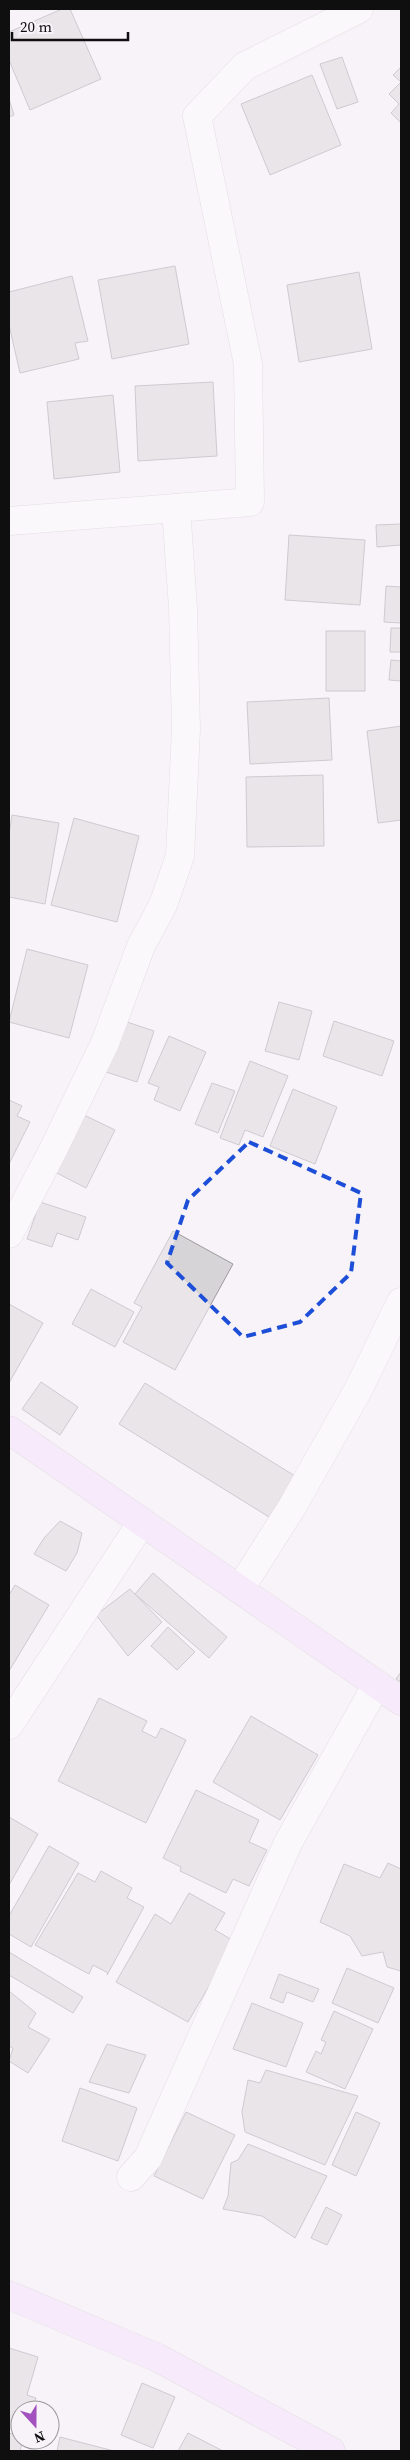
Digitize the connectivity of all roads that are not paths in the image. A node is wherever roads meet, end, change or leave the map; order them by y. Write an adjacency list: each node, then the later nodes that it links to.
1 (359, 9): 2 (street)
2 (176, 508): 3 (street); 4 (street)
3 (9, 521)
4 (9, 1234)
5 (401, 1302): 8 (street)
6 (9, 1430): 7 (main road)
7 (142, 1522): 8 (main road); 11 (street)
8 (240, 1589): 9 (main road)
9 (378, 1684): 10 (main road); 12 (street)
10 (401, 1701)
11 (9, 1725)
12 (130, 2177)
13 (9, 2295): 14 (main road)
14 (331, 2451)

